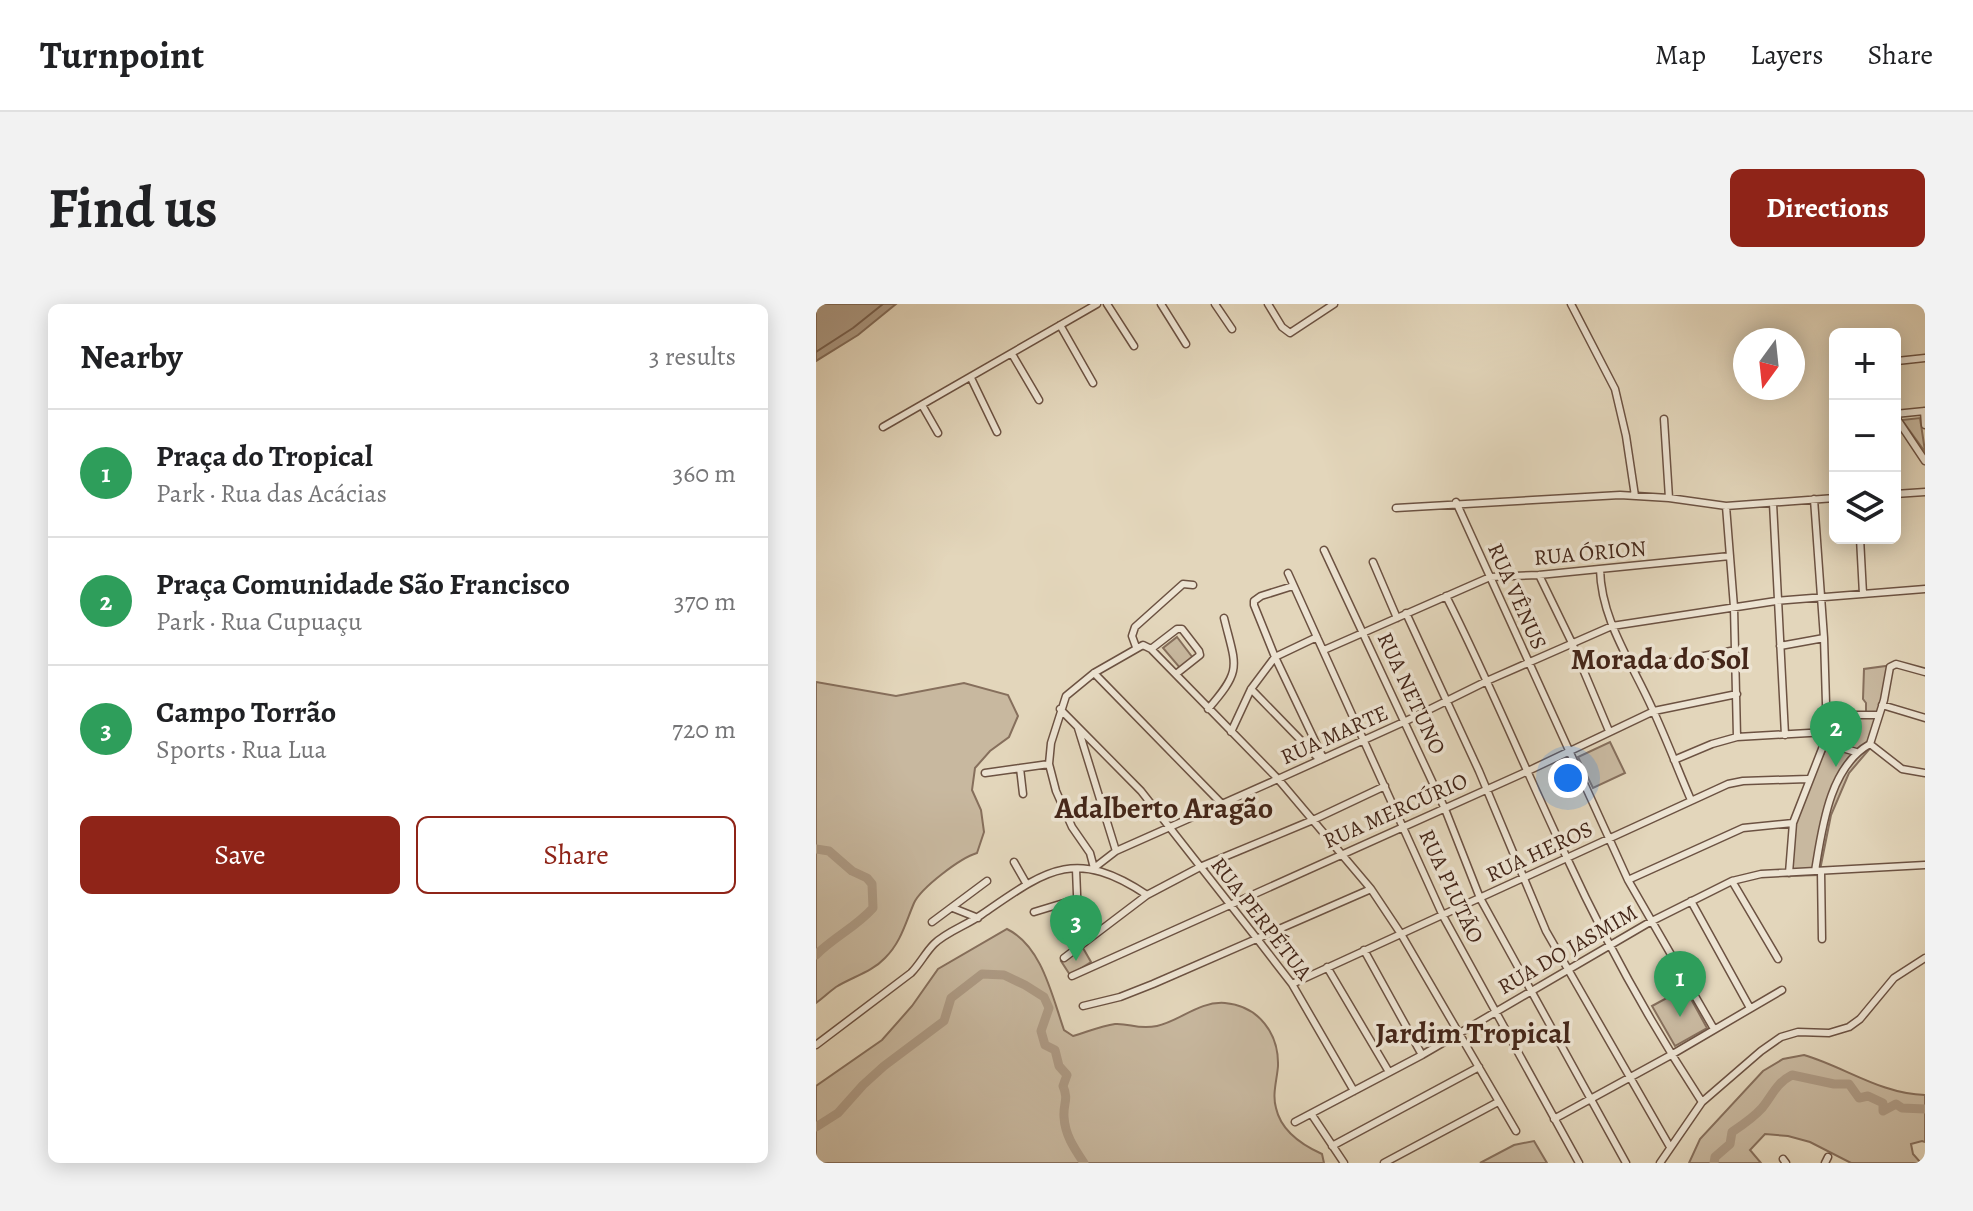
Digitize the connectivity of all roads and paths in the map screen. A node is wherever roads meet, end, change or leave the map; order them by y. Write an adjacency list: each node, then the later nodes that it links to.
1 (1097, 304): 8 (street)
2 (1107, 304): 11 (street)
3 (1161, 304): 10 (street)
4 (1215, 304): 9 (street)
5 (1268, 304): 6 (street)
6 (1334, 304)
7 (1571, 304): 30 (street)
8 (1060, 325): 12 (street); 16 (street)
9 (1232, 329)
10 (1186, 344)
11 (1134, 346)
12 (1012, 354): 15 (street); 17 (street)
13 (1925, 358): 14 (street)
14 (1901, 361)
15 (971, 378): 18 (street); 25 (street)
16 (1093, 383)
17 (1039, 400)
18 (922, 405): 24 (street); 26 (street)
19 (1924, 411): 20 (street); 23 (street)
20 (1901, 414)
21 (1664, 419): 31 (street)
22 (1901, 424): 27 (street)
23 (1925, 425)
24 (883, 427)
25 (997, 432)
26 (938, 433)
27 (1925, 461)
28 (1925, 492): 29 (street)
29 (1901, 494)
30 (1635, 496): 31 (street); 34 (street)
31 (1669, 498): 36 (street)
32 (1829, 498): 33 (street)
33 (1814, 499): 35 (street); 51 (street)
34 (1456, 502): 37 (street); 45 (street, RUA VÊNUS)
35 (1773, 503): 36 (street); 52 (street)
36 (1726, 506): 40 (street)
37 (1396, 508)
38 (1860, 544): 49 (street)
39 (1324, 550): 58 (street, RUA NETUNO)
40 (1730, 556): 42 (street, RUA ÓRION); 53 (street)
41 (1373, 562): 56 (street)
42 (1600, 569): 44 (street, RUA ÓRION); 57 (street)
43 (1288, 573): 47 (street, RUA PLUTÃO)
44 (1539, 575): 45 (street, RUA ÓRION); 61 (street)
45 (1490, 577): 50 (street, RUA ÓRION); 68 (street, RUA VÊNUS)
46 (1193, 585): 62 (street)
47 (1293, 586): 59 (street, RUA PLUTÃO); 67 (street)
48 (1925, 589): 49 (street, RUA MARTE)
49 (1863, 594): 51 (street, RUA MARTE)
50 (1446, 596): 54 (street, RUA ÓRION); 73 (street)
51 (1822, 597): 52 (street, RUA MARTE); 60 (street)
52 (1776, 601): 53 (street, RUA MARTE); 63 (street)
53 (1734, 607): 57 (street, RUA MARTE); 66 (street)
54 (1406, 613): 56 (street, RUA ÓRION); 76 (street)
55 (1224, 618): 79 (street)
56 (1397, 618): 58 (street, RUA ÓRION)
57 (1612, 626): 61 (street, RUA MARTE); 69 (street)
58 (1364, 633): 65 (street, RUA ÓRION); 84 (street, RUA NETUNO)
59 (1317, 637): 65 (street, RUA PLUTÃO); 67 (street)
60 (1824, 638): 63 (street); 81 (street)
61 (1572, 643): 68 (street, RUA MARTE); 86 (street)
62 (1140, 646): 64 (street); 71 (street)
63 (1780, 646): 89 (street)
64 (1151, 649): 72 (street); 72 (street)
65 (1324, 650): 91 (street, RUA PLUTÃO)
66 (1736, 650): 69 (street); 75 (street)
67 (1275, 657): 74 (street); 96 (street)
68 (1528, 664): 73 (street, RUA MARTE); 94 (street, RUA VÊNUS)
69 (1634, 669): 80 (street)
70 (1925, 672): 77 (street)
71 (1094, 673): 78 (street); 109 (street)
72 (1176, 674): 79 (street)
73 (1489, 680): 76 (street, RUA MARTE); 100 (street)
74 (1251, 689): 87 (street); 96 (street)
75 (1737, 694): 80 (street, RUA MERCÚRIO); 90 (street)
76 (1447, 701): 84 (street, RUA MARTE); 106 (street)
77 (1882, 705): 82 (street); 83 (street)
78 (1060, 709): 85 (street, RUA PERPÉTUA); 98 (street)
79 (1208, 709): 87 (street)
80 (1654, 711): 86 (street, RUA MERCÚRIO); 97 (street)
81 (1826, 715): 82 (street); 88 (street)
82 (1879, 715): 93 (street)
83 (1925, 718)
84 (1406, 721): 91 (street, RUA MARTE); 110 (street, RUA NETUNO)
85 (1077, 727): 113 (street, RUA PERPÉTUA); 116 (street)
86 (1609, 731): 94 (street, RUA MERCÚRIO)
87 (1231, 732): 103 (street)
88 (1827, 732): 89 (street); 92 (street)
89 (1785, 735): 90 (street)
90 (1737, 737): 97 (street)
91 (1365, 740): 96 (street, RUA MARTE); 105 (street, RUA PLUTÃO)
92 (1825, 743): 95 (street); 104 (street)
93 (1870, 744): 95 (street); 102 (street)
94 (1570, 751): 100 (street, RUA MERCÚRIO); 115 (street, RUA VÊNUS)
95 (1856, 752): 124 (street)
96 (1322, 759): 103 (street, RUA MARTE)
97 (1674, 760): 108 (street)
98 (1049, 764): 99 (street); 122 (street)
99 (1020, 768): 101 (street); 107 (street)
100 (1528, 771): 106 (street, RUA MERCÚRIO); 118 (street)
101 (985, 773)
102 (1925, 773)
103 (1278, 779): 109 (street, RUA MARTE); 111 (street)
104 (1808, 779): 108 (street, RUA HEROS); 112 (street)
105 (1385, 786): 111 (street); 114 (street, RUA PLUTÃO)
106 (1486, 789): 110 (street, RUA MERCÚRIO); 126 (street)
107 (1023, 794)
108 (1691, 800): 115 (street, RUA HEROS)
109 (1221, 803): 113 (street, RUA MARTE)
110 (1445, 809): 114 (street, RUA MERCÚRIO); 133 (street, RUA NETUNO)
111 (1313, 820): 117 (street); 121 (street)
112 (1793, 823): 125 (street); 127 (street)
113 (1169, 826): 116 (street, RUA MARTE); 121 (street, RUA PERPÉTUA)
114 (1404, 826): 117 (street, RUA MERCÚRIO); 139 (street, RUA PLUTÃO)
115 (1609, 839): 118 (street, RUA HEROS); 127 (street, RUA VÊNUS)
116 (1116, 851): 122 (street, RUA MARTE)
117 (1342, 852): 131 (street); 136 (street, RUA MERCÚRIO)
118 (1566, 858): 126 (street, RUA HEROS); 147 (street)
119 (1014, 862): 130 (street)
120 (1925, 865): 124 (street, RUA DO JASMIM)
121 (1200, 867): 132 (street); 136 (street, RUA PERPÉTUA)
122 (1094, 868): 123 (street); 132 (street)
123 (1076, 869): 130 (street); 134 (street)
124 (1818, 871): 125 (street, RUA DO JASMIM); 145 (street)
125 (1789, 873): 129 (street, RUA DO JASMIM)
126 (1522, 878): 133 (street, RUA HEROS); 153 (street)
127 (1628, 880): 142 (street, RUA VÊNUS)
128 (987, 881): 137 (street)
129 (1732, 881): 135 (street, RUA DO JASMIM); 151 (street)
130 (1026, 883): 140 (street)
131 (1371, 889): 144 (street); 146 (street)
132 (1147, 895): 149 (street)
133 (1480, 898): 139 (street, RUA HEROS); 157 (street, RUA NETUNO)
134 (1077, 899): 138 (street); 143 (street)
135 (1691, 901): 142 (street, RUA DO JASMIM); 159 (street)
136 (1230, 906): 146 (street, RUA PERPÉTUA); 154 (street, RUA MERCÚRIO)
137 (953, 908): 140 (street); 141 (street)
138 (1034, 912)
139 (1443, 916): 144 (street, RUA HEROS); 160 (street, RUA PLUTÃO)
140 (978, 918): 163 (street)
141 (932, 922)
142 (1650, 922): 147 (street, RUA DO JASMIM); 161 (street, RUA VÊNUS)
143 (1061, 929)
144 (1401, 934): 148 (street, RUA HEROS); 162 (street)
145 (1822, 939)
146 (1258, 940): 155 (street, RUA PERPÉTUA); 158 (street)
147 (1611, 945): 153 (street, RUA DO JASMIM); 165 (street)
148 (1364, 950): 152 (street, RUA HEROS); 164 (street)
149 (1064, 958)
150 (1925, 958): 172 (street)
151 (1778, 959)
152 (1327, 967): 155 (street, RUA HEROS); 167 (street)
153 (1569, 971): 157 (street, RUA DO JASMIM); 168 (street)
154 (1072, 976)
155 (1292, 984): 169 (street, RUA PERPÉTUA)
156 (1782, 990): 159 (street)
157 (1531, 992): 160 (street, RUA DO JASMIM); 170 (street, RUA NETUNO)
158 (1083, 1006)
159 (1750, 1008): 161 (street)
160 (1496, 1011): 162 (street, RUA DO JASMIM); 174 (street, RUA PLUTÃO)
161 (1714, 1029): 165 (street)
162 (1459, 1034): 164 (street, RUA DO JASMIM); 166 (street)
163 (816, 1045)
164 (1422, 1055): 167 (street, RUA DO JASMIM)
165 (1671, 1055): 168 (street); 172 (street)
166 (1479, 1067): 171 (street); 177 (street)
167 (1389, 1072): 169 (street, RUA DO JASMIM)
168 (1629, 1076): 170 (street); 178 (street)
169 (1354, 1091): 173 (street, RUA DO JASMIM)
170 (1591, 1098): 174 (street); 182 (street, RUA NETUNO)
171 (1498, 1102): 176 (street); 180 (street)
172 (1702, 1102): 178 (street)
173 (1312, 1115): 175 (street, RUA DO JASMIM); 177 (street)
174 (1554, 1119): 181 (street, RUA PLUTÃO)
175 (1295, 1122)
176 (1516, 1131)
177 (1332, 1146): 179 (street)
178 (1670, 1147): 183 (street)
179 (1344, 1163)
180 (1384, 1163)
181 (1579, 1163)
182 (1626, 1163)
183 (1660, 1163)

